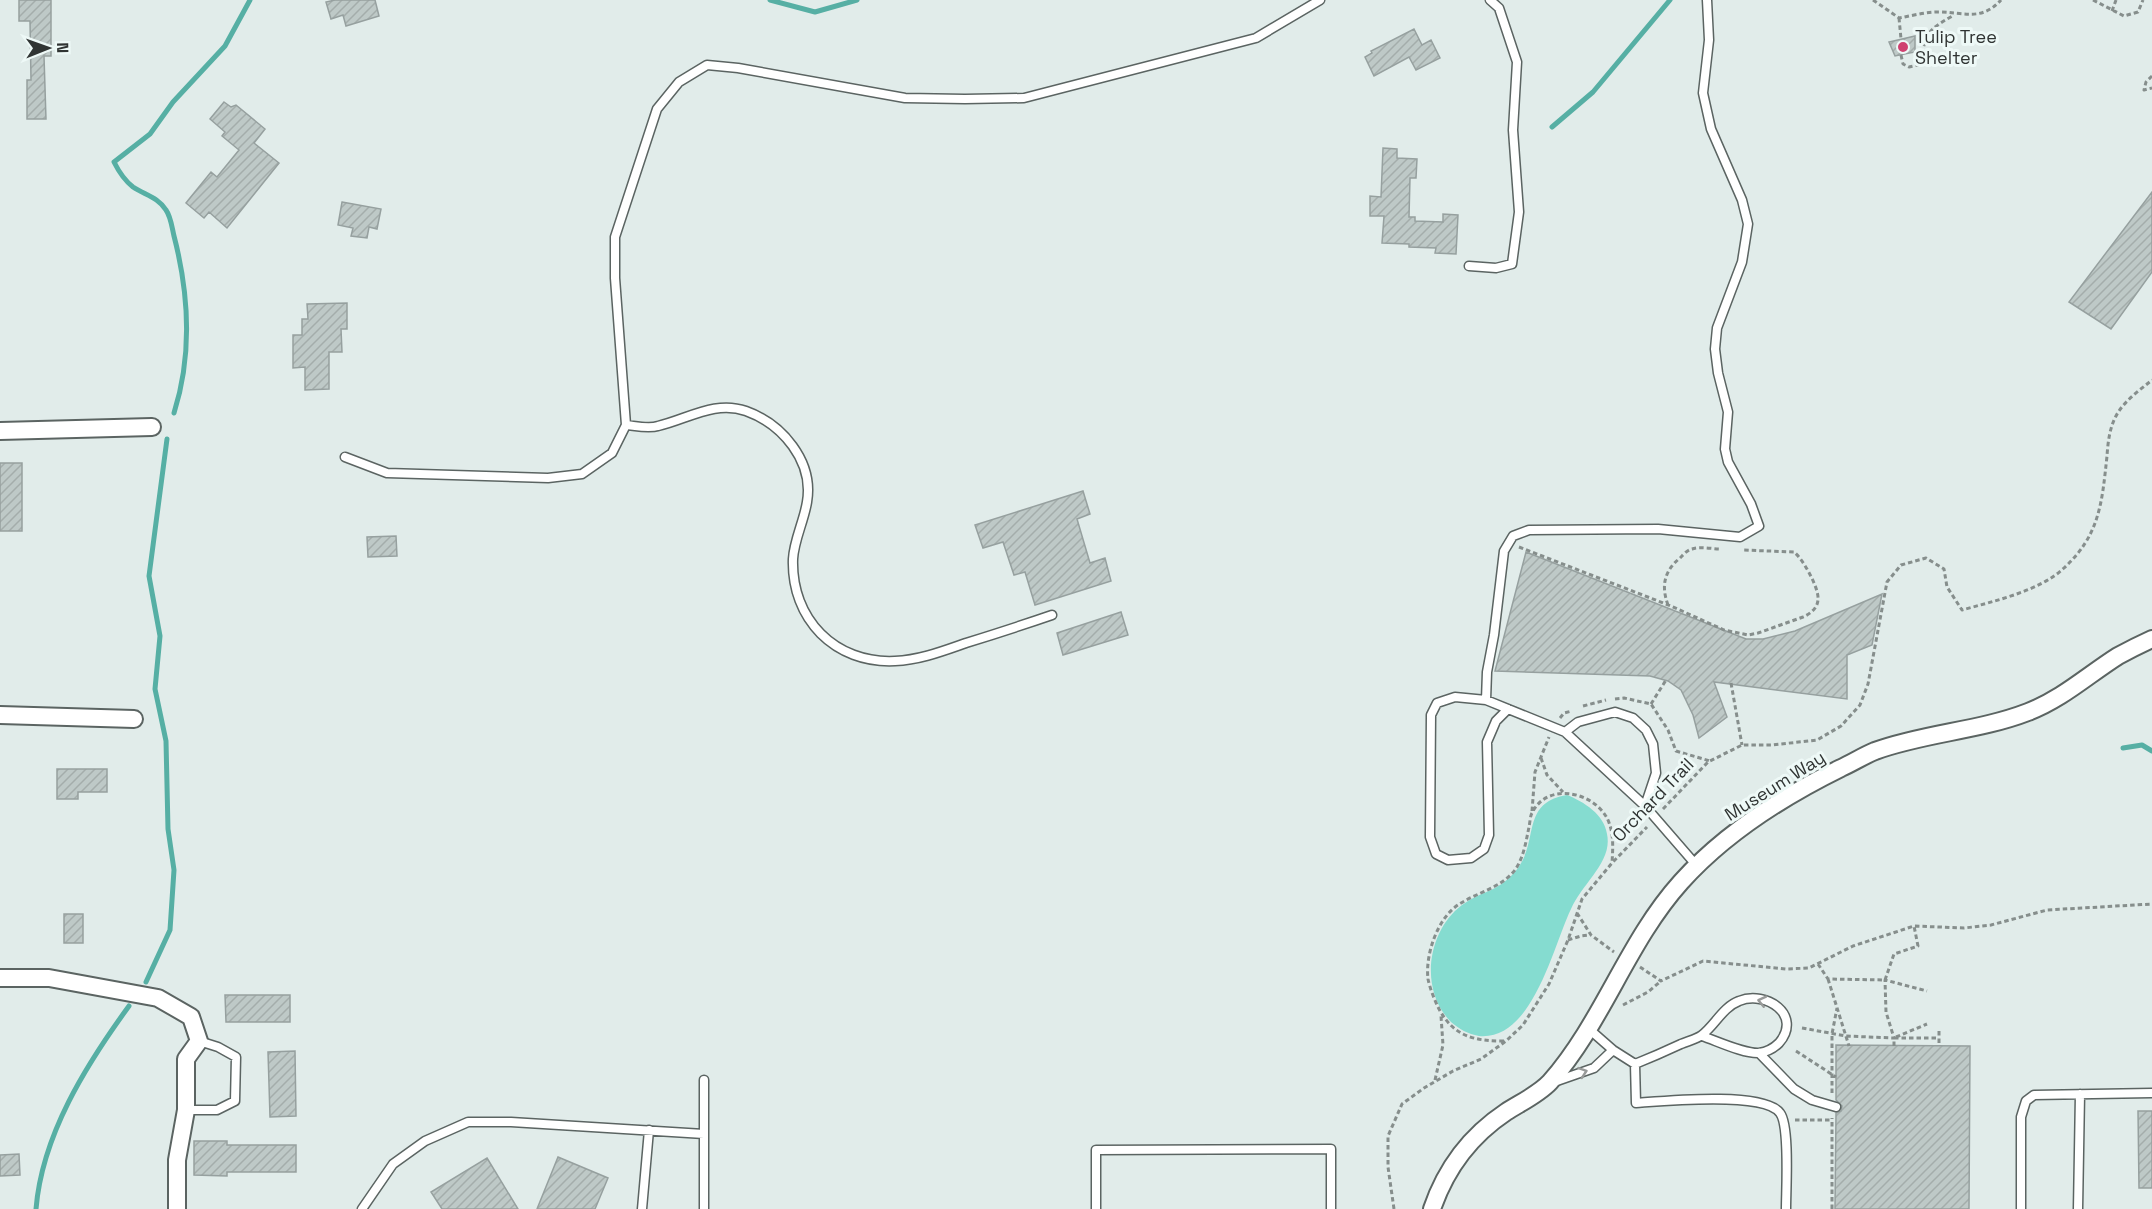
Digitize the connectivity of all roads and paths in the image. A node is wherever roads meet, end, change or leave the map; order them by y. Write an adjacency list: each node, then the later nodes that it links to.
1 (1320, 0): 18 (lane)
2 (1490, 0): 16 (lane)
3 (1707, 0): 22 (lane)
4 (1873, 0): 11 (path)
5 (2001, 0): 10 (path)
6 (2093, 0): 9 (path)
7 (2116, 0): 9 (path)
8 (2143, 0): 9 (path)
9 (2112, 11)
10 (1955, 15): 11 (path); 13 (path)
11 (1899, 18): 12 (path)
12 (1901, 39)
13 (1901, 55)
14 (2152, 76): 15 (path)
15 (2152, 88)
16 (1469, 266)
17 (2152, 380): 37 (path, Orchard Trail)
18 (626, 425): 21 (lane); 26 (lane)
19 (152, 427): 20 (street)
20 (0, 431)
21 (345, 457)
22 (1509, 543): 25 (path); 30 (lane)
23 (1725, 549): 25 (path)
24 (1736, 550): 25 (path)
25 (1668, 605)
26 (1052, 615)
27 (2152, 639): 45 (street, Museum Way)
28 (1666, 680): 31 (path)
29 (1731, 683): 37 (path)
30 (1486, 700): 32 (lane); 32 (lane)
31 (1650, 704): 35 (path); 39 (path)
32 (1508, 709): 35 (lane)
33 (0, 715): 34 (street)
34 (134, 719)
35 (1554, 727): 36 (lane); 38 (path)
36 (1565, 732): 41 (lane); 41 (lane)
37 (1742, 745): 39 (path, Orchard Trail)
38 (1540, 756): 40 (path); 42 (path)
39 (1710, 761): 43 (path, Orchard Trail)
40 (1563, 792): 42 (path); 44 (path)
41 (1645, 806): 43 (lane)
42 (1532, 813): 60 (path)
43 (1654, 818): 44 (path, Orchard Trail); 45 (lane)
44 (1612, 862): 47 (path, Orchard Trail)
45 (1697, 867): 51 (street, Museum Way)
46 (2152, 904): 48 (path)
47 (1577, 913): 49 (path); 50 (path, Orchard Trail)
48 (1914, 926): 52 (path); 56 (path)
49 (1590, 935): 50 (path); 51 (path)
50 (1568, 940): 71 (path, Orchard Trail)
51 (1627, 960): 55 (path); 63 (street, Museum Way)
52 (1818, 964): 54 (path); 55 (path)
53 (0, 978): 70 (street)
54 (1828, 980): 56 (path); 58 (path)
55 (1661, 981): 59 (path)
56 (1885, 981): 57 (path); 68 (path)
57 (1927, 991)
58 (1837, 1008): 65 (path); 67 (path)
59 (1617, 1011)
60 (1441, 1013): 71 (path); 81 (path)
61 (1927, 1024): 68 (path)
62 (1802, 1028): 65 (path)
63 (1589, 1029): 75 (lane); 82 (street, Museum Way)
64 (1939, 1031): 69 (path)
65 (1832, 1034): 67 (path); 79 (path)
66 (1702, 1036): 77 (lane); 77 (lane, one-way to 66); 78 (lane)
67 (1846, 1036): 68 (path); 72 (path)
68 (1894, 1038): 69 (path); 73 (path)
69 (1939, 1038): 74 (path)
70 (199, 1041): 86 (street); 86 (lane)
71 (1506, 1041): 81 (path, Orchard Trail)
72 (1848, 1046)
73 (1894, 1046)
74 (1939, 1046)
75 (1613, 1050): 78 (lane); 82 (lane, one-way to 75)
76 (1796, 1051): 79 (path)
77 (1760, 1053): 85 (lane)
78 (1635, 1064): 88 (lane)
79 (1834, 1075): 85 (path)
80 (704, 1080): 90 (lane)
81 (1434, 1082): 97 (path, Orchard Trail)
82 (1548, 1084): 98 (street, Museum Way)
83 (2152, 1093): 84 (lane)
84 (2080, 1094): 101 (lane); 102 (lane)
85 (1834, 1107): 87 (path)
86 (186, 1110): 91 (street)
87 (1832, 1120): 88 (path); 100 (path)
88 (1784, 1121): 99 (lane)
89 (649, 1130): 90 (lane); 92 (lane); 93 (lane)
90 (704, 1134): 94 (lane)
91 (177, 1209)
92 (362, 1209)
93 (642, 1209)
94 (704, 1209)
95 (1096, 1209): 96 (lane)
96 (1331, 1209)
97 (1394, 1209)
98 (1432, 1209)
99 (1786, 1209)
100 (1832, 1209)
101 (2021, 1209)
102 (2078, 1209)

